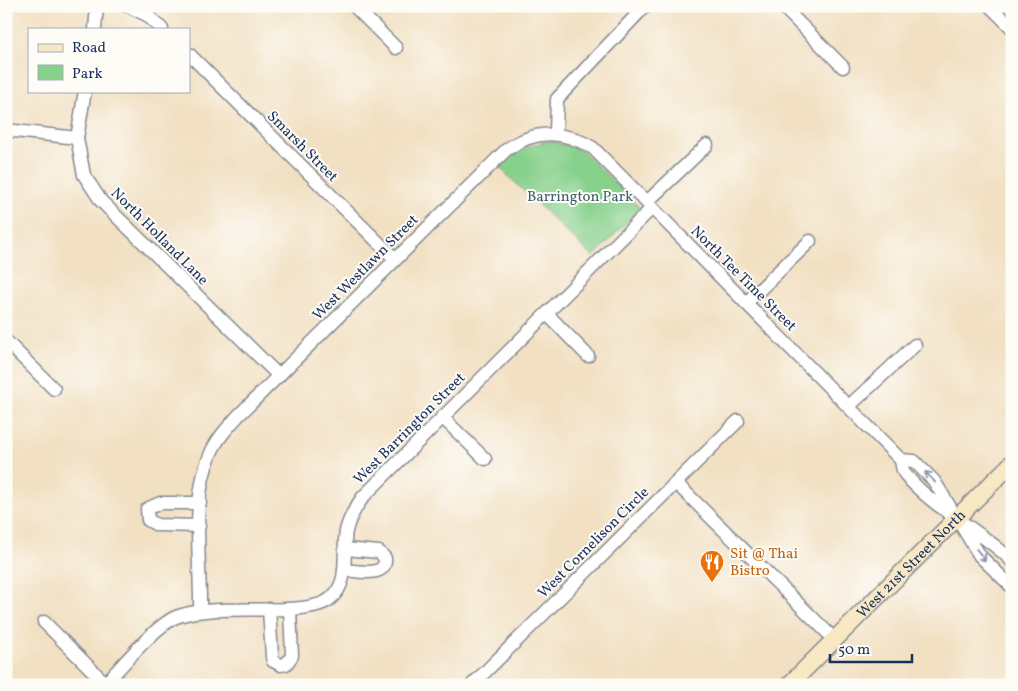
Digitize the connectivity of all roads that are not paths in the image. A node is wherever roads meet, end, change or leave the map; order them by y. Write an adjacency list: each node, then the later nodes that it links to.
1 (97, 6): 7 (street)
2 (128, 6): 8 (street)
3 (354, 6): 10 (street)
4 (645, 6): 15 (street)
5 (782, 6): 12 (street)
6 (990, 6): 9 (street)
7 (95, 28)
8 (161, 28)
9 (1012, 28)
10 (396, 48)
11 (190, 55): 20 (street, Smarsh Street)
12 (843, 67)
13 (85, 92): 16 (street, North Holland Lane)
14 (6, 130): 16 (street)
15 (556, 133): 18 (street, North Tee Time Street); 20 (street, West Westlawn Street)
16 (77, 138): 26 (street, North Holland Lane)
17 (707, 145): 18 (street, West Barrington Street)
18 (650, 205): 21 (street, North Tee Time Street); 22 (street, West Barrington Street)
19 (810, 241): 21 (street)
20 (395, 260): 26 (street, West Westlawn Street)
21 (746, 303): 28 (street, North Tee Time Street)
22 (547, 314): 25 (street); 29 (street, West Barrington Street)
23 (6, 341): 27 (street)
24 (914, 345): 28 (street)
25 (588, 356)
26 (279, 376): 34 (street, West Westlawn Street)
27 (54, 389)
28 (848, 406): 35 (street, North Tee Time Street)
29 (442, 418): 31 (street); 37 (street, West Barrington Street)
30 (738, 421): 33 (street, West Cornelison Circle)
31 (486, 459)
32 (1012, 464): 35 (main road, West 21st Street North)
33 (676, 483): 45 (street); 47 (street, West Cornelison Circle)
34 (200, 503): 36 (street, West Westlawn Street); 36 (street)
35 (956, 518): 38 (street, North Tee Time Street); 40 (street, North Tee Time Street, one-way to 40); 45 (main road, West 21st Street North)
36 (199, 526): 43 (street, West Westlawn Street)
37 (345, 549): 39 (street, West Barrington Street); 39 (street)
38 (1012, 561)
39 (344, 570): 42 (street, West Barrington Street)
40 (1012, 587)
41 (269, 609): 42 (street, West Barrington Street); 42 (street); 43 (street, West Barrington Street)
42 (290, 609)
43 (200, 610): 46 (street, West Barrington Street)
44 (44, 622): 46 (street)
45 (835, 640): 48 (main road, West 21st Street North)
46 (106, 684)
47 (472, 685)
48 (790, 685)

